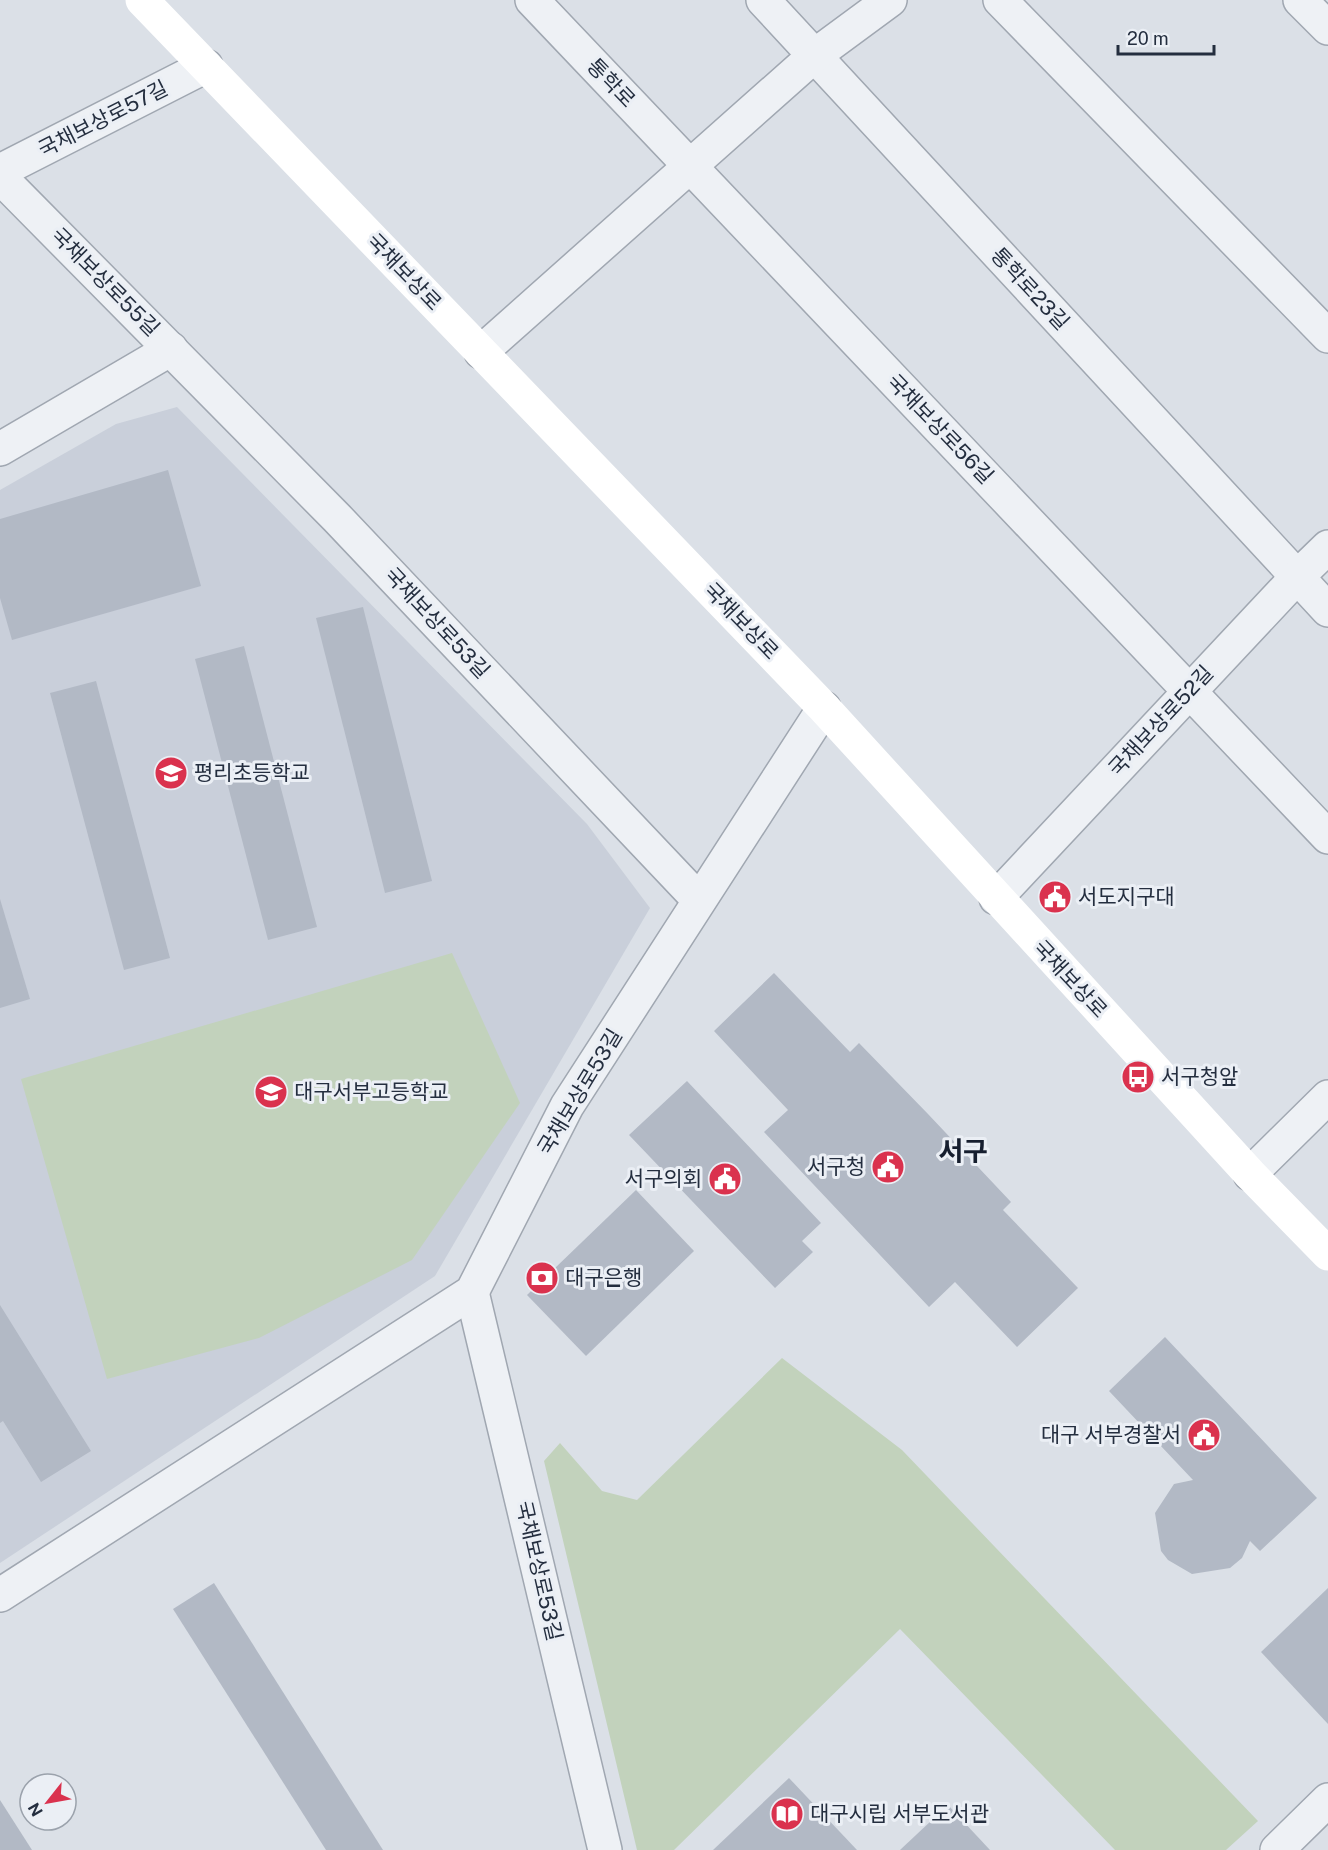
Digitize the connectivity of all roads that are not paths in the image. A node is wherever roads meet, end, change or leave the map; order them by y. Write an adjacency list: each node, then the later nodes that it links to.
1 (142, 0): 9 (main road, 국채보상로)
2 (532, 0): 10 (street, 통학로)
3 (763, 0): 8 (street, 통학로23길)
4 (890, 0): 8 (street)
5 (1000, 0): 13 (street)
6 (1300, 0): 7 (street)
7 (1328, 28)
8 (814, 56): 10 (street); 18 (street, 통학로23길)
9 (206, 66): 11 (street, 국채보상로57길); 15 (main road, 국채보상로)
10 (690, 166): 15 (street); 20 (street, 국채보상로56길)
11 (0, 171)
12 (0, 177): 14 (street, 국채보상로55길)
13 (1328, 336)
14 (171, 349): 16 (street, 국채보상로55길); 24 (street, 국채보상로53길)
15 (481, 352): 21 (main road, 국채보상로)
16 (0, 449)
17 (1328, 547): 18 (street, 국채보상로52길)
18 (1297, 577): 19 (street, 통학로23길); 20 (street, 국채보상로52길)
19 (1328, 610)
20 (1189, 692): 22 (street, 국채보상로56길); 23 (street, 국채보상로52길)
21 (824, 708): 23 (main road, 국채보상로); 24 (street, 국채보상로53길)
22 (1328, 837)
23 (996, 898): 26 (main road, 국채보상로)
24 (699, 900): 28 (street, 국채보상로53길)
25 (1328, 1097): 26 (street)
26 (1250, 1174): 27 (main road, 국채보상로)
27 (1328, 1254)
28 (472, 1292): 29 (street); 31 (street, 국채보상로53길)
29 (0, 1595)
30 (1323, 1816): 32 (street)
31 (605, 1850)
32 (1277, 1850)

